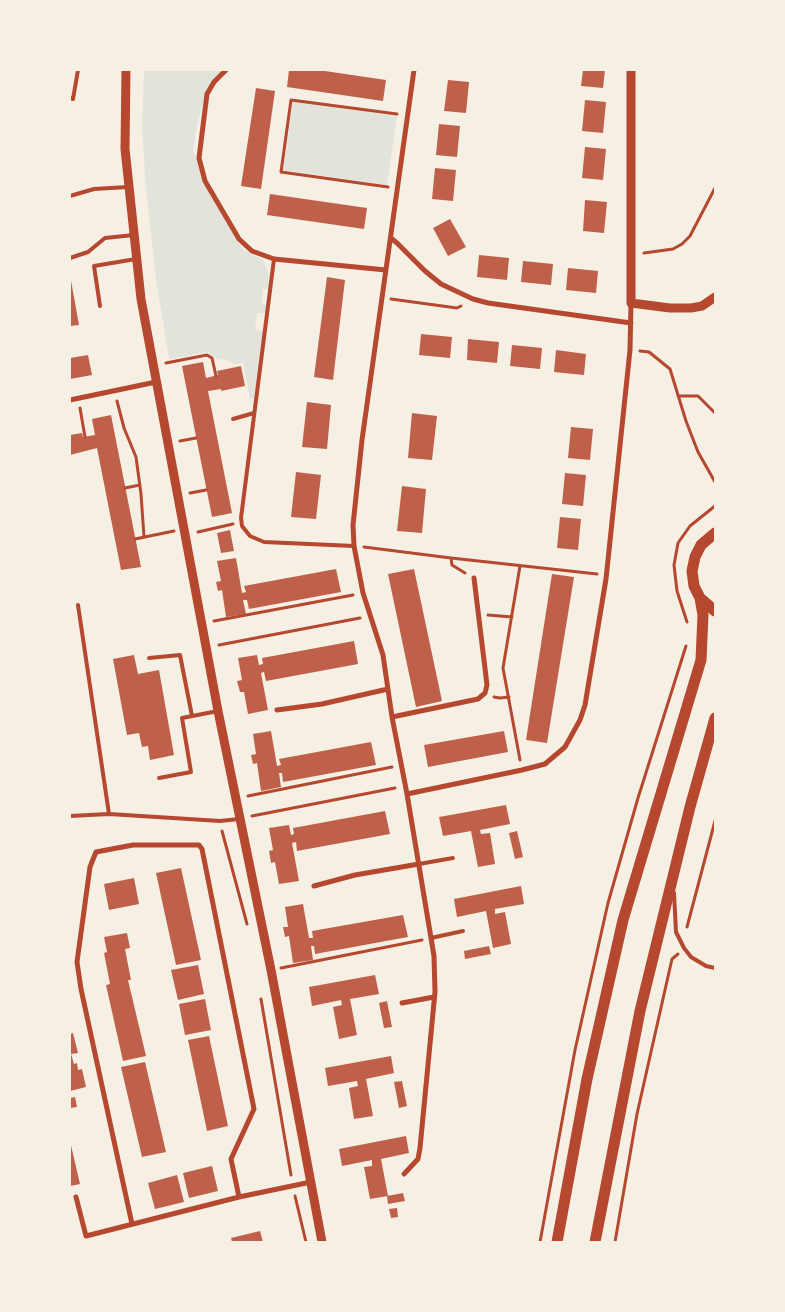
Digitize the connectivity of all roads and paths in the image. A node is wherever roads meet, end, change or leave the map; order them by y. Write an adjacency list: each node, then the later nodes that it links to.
1 (78, 70): 6 (lane)
2 (126, 70): 8 (street)
3 (226, 70): 17 (street)
4 (414, 70): 7 (street)
5 (631, 70): 14 (street)
6 (70, 98)
7 (407, 116): 9 (street); 9 (path)
8 (128, 186): 11 (lane); 12 (street)
9 (398, 188): 13 (street)
10 (715, 188): 14 (path)
11 (70, 196)
12 (134, 235): 15 (lane); 16 (street)
13 (392, 239): 18 (street); 21 (street)
14 (631, 250): 22 (street)
15 (70, 258)
16 (136, 259): 23 (lane); 26 (street)
17 (274, 259): 18 (street); 33 (lane)
18 (386, 270): 20 (street)
19 (715, 297): 22 (street)
20 (382, 298): 21 (path); 46 (street)
21 (473, 299): 24 (street)
22 (631, 303): 24 (street)
23 (100, 306)
24 (630, 323): 25 (street)
25 (630, 350): 30 (path); 49 (street)
26 (153, 365): 27 (path); 28 (street)
27 (216, 376)
28 (156, 382): 29 (street); 42 (street)
29 (114, 390): 31 (street); 38 (path)
30 (678, 396): 34 (path); 37 (path)
31 (78, 398): 32 (street); 36 (path)
32 (70, 400)
33 (254, 413): 35 (lane); 41 (lane)
34 (715, 413)
35 (233, 419)
36 (85, 436)
37 (715, 482)
38 (140, 485): 39 (path); 44 (path)
39 (125, 488)
40 (715, 506): 59 (path)
41 (241, 523): 42 (path); 46 (lane)
42 (184, 532): 44 (path); 58 (street)
43 (714, 533): 52 (main road)
44 (144, 537): 45 (path)
45 (135, 539)
46 (354, 546): 47 (path); 51 (street)
47 (451, 558): 48 (path); 50 (path)
48 (520, 566): 49 (path); 57 (path)
49 (606, 575): 70 (street)
50 (474, 578): 55 (street)
51 (363, 593): 56 (street); 58 (path)
52 (700, 598): 54 (main road); 102 (main road)
53 (78, 605): 75 (lane)
54 (715, 611)
55 (479, 615): 57 (path); 67 (street)
56 (370, 616): 61 (path); 63 (street)
57 (512, 617): 70 (path)
58 (201, 624): 61 (street)
59 (688, 627)
60 (687, 642): 101 (path)
61 (206, 647): 65 (street)
62 (149, 658): 66 (lane)
63 (388, 689): 64 (street); 67 (street)
64 (277, 710)
65 (218, 711): 66 (lane); 74 (street)
66 (192, 716): 71 (lane)
67 (392, 717): 69 (street)
68 (715, 718): 82 (main road)
69 (401, 766): 72 (street); 74 (path)
70 (522, 770): 73 (street)
71 (159, 778)
72 (406, 786): 73 (street); 77 (path)
73 (407, 794): 81 (street)
74 (235, 798): 77 (street)
75 (110, 814): 76 (lane); 78 (lane)
76 (70, 816)
77 (239, 819): 78 (lane); 89 (street)
78 (220, 821): 84 (path)
79 (715, 821): 87 (path)
80 (453, 858): 81 (lane)
81 (419, 864): 83 (street); 86 (street)
82 (673, 879): 87 (lane); 103 (main road)
83 (314, 886)
84 (248, 930)
85 (464, 931): 86 (lane)
86 (431, 938): 89 (path); 91 (street)
87 (684, 948): 88 (lane); 104 (path)
88 (715, 968)
89 (271, 970): 94 (street)
90 (261, 997): 95 (path)
91 (434, 997): 92 (street); 93 (street)
92 (402, 1004)
93 (404, 1174)
94 (311, 1182): 95 (street); 100 (street)
95 (292, 1186): 97 (street); 99 (path)
96 (76, 1197): 98 (street)
97 (239, 1197): 98 (street); 98 (street)
98 (132, 1224)
99 (306, 1242)
100 (322, 1242)
101 (540, 1242)
102 (557, 1242)
103 (596, 1242)
104 (615, 1242)

